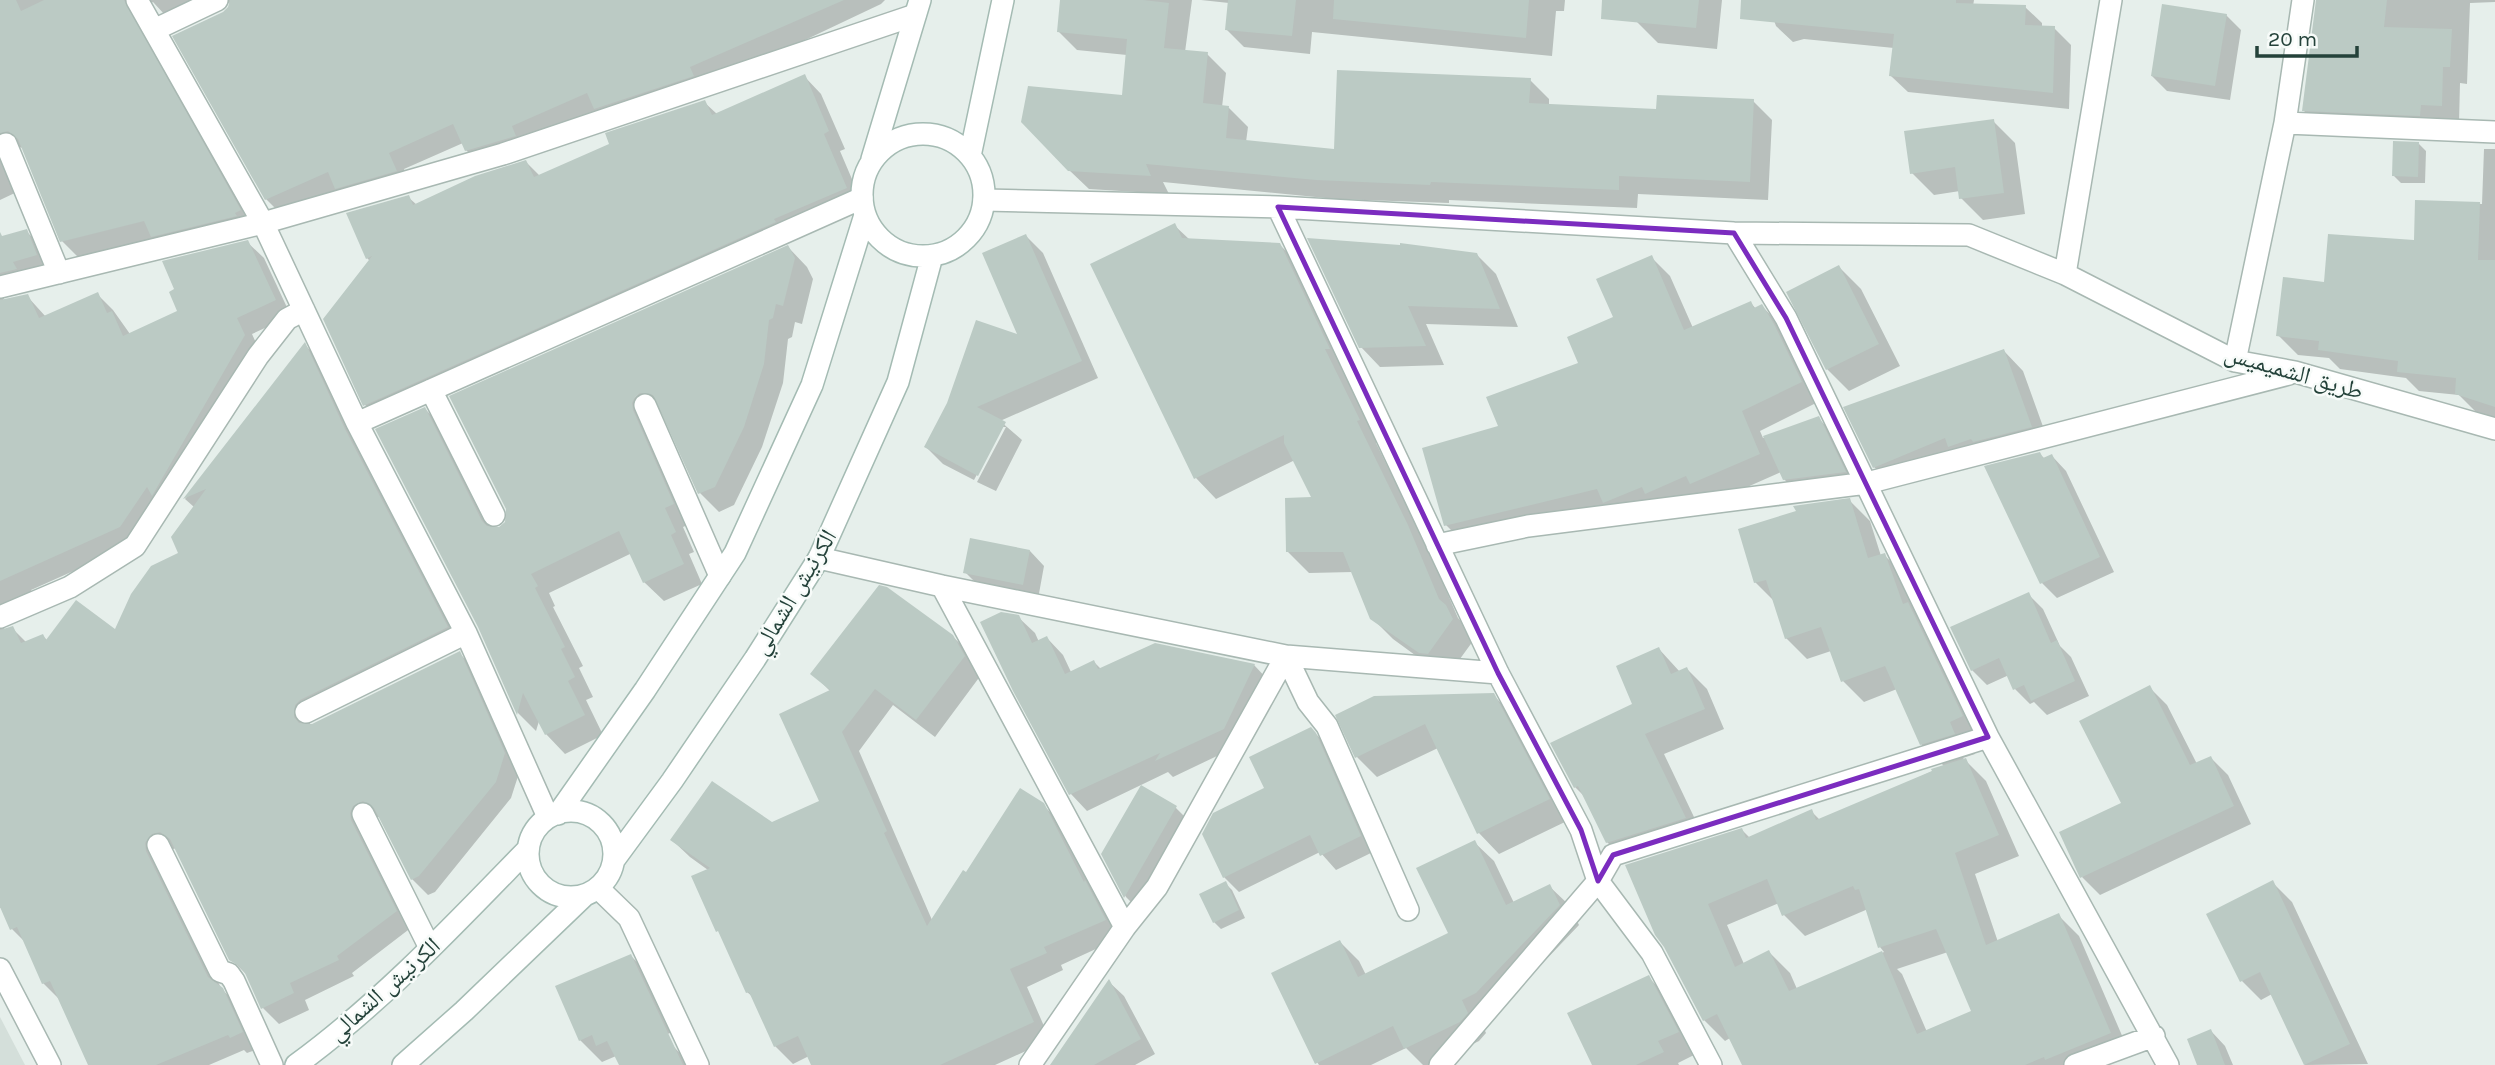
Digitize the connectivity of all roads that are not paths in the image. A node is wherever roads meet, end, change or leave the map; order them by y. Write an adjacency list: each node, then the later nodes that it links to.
1 (137, 0): 7 (street)
2 (217, 0): 7 (street)
3 (1003, 0): 11 (street)
4 (2111, 0): 20 (street)
5 (2303, 0): 8 (street)
6 (918, 7): 12 (street); 16 (street)
7 (154, 30): 16 (street)
8 (2285, 123): 9 (street); 23 (street)
9 (2495, 132)
10 (6, 144): 19 (street)
11 (970, 156): 12 (street); 13 (street)
12 (870, 165): 14 (street)
13 (984, 200): 15 (street, طريق الشميميس); 18 (street)
14 (863, 207): 18 (street); 25 (street); 33 (street)
15 (1278, 207): 17 (street, طريق الشميميس); 31 (street)
16 (263, 223): 19 (street); 22 (street)
17 (1734, 233): 20 (street, طريق الشميميس); 29 (street)
18 (932, 256): 32 (street, الكرنيش الشمالي)
19 (59, 273): 21 (street)
20 (2065, 274): 23 (street, طريق الشميميس)
21 (0, 287)
22 (304, 310): 27 (street); 35 (street)
23 (2235, 361): 24 (street, طريق الشميميس)
24 (2295, 372): 28 (street, طريق الشميميس); 29 (street)
25 (431, 390): 27 (street); 30 (street)
26 (645, 405): 33 (street)
27 (357, 422): 36 (street)
28 (2495, 429)
29 (1867, 483): 31 (street); 40 (street)
30 (494, 515)
31 (1437, 545): 38 (street)
32 (819, 558): 34 (street); 45 (street, الكرنيش الشمالي)
33 (720, 576): 42 (street)
34 (942, 586): 37 (street); 49 (street)
35 (0, 617)
36 (466, 633): 39 (street); 42 (street)
37 (1286, 656): 38 (street); 48 (street); 49 (street)
38 (1498, 673): 46 (street)
39 (306, 712)
40 (1988, 737): 46 (street); 52 (street)
41 (363, 814): 50 (street)
42 (553, 816): 44 (street); 45 (street)
43 (158, 845): 54 (street)
44 (527, 850): 47 (street); 50 (street, الكرنيش الشمالي)
45 (614, 860): 47 (street)
46 (1598, 881): 59 (street); 60 (street)
47 (592, 892): 56 (street); 57 (street)
48 (1408, 910)
49 (1125, 927): 58 (street)
50 (430, 948): 55 (street, الكرنيش الشمالي)
51 (0, 968): 53 (street)
52 (2154, 1036): 61 (street); 62 (street)
53 (50, 1065)
54 (272, 1065)
55 (296, 1065)
56 (403, 1065)
57 (698, 1065)
58 (1030, 1065)
59 (1440, 1065)
60 (1711, 1065)
61 (2075, 1065)
62 (2168, 1065)

